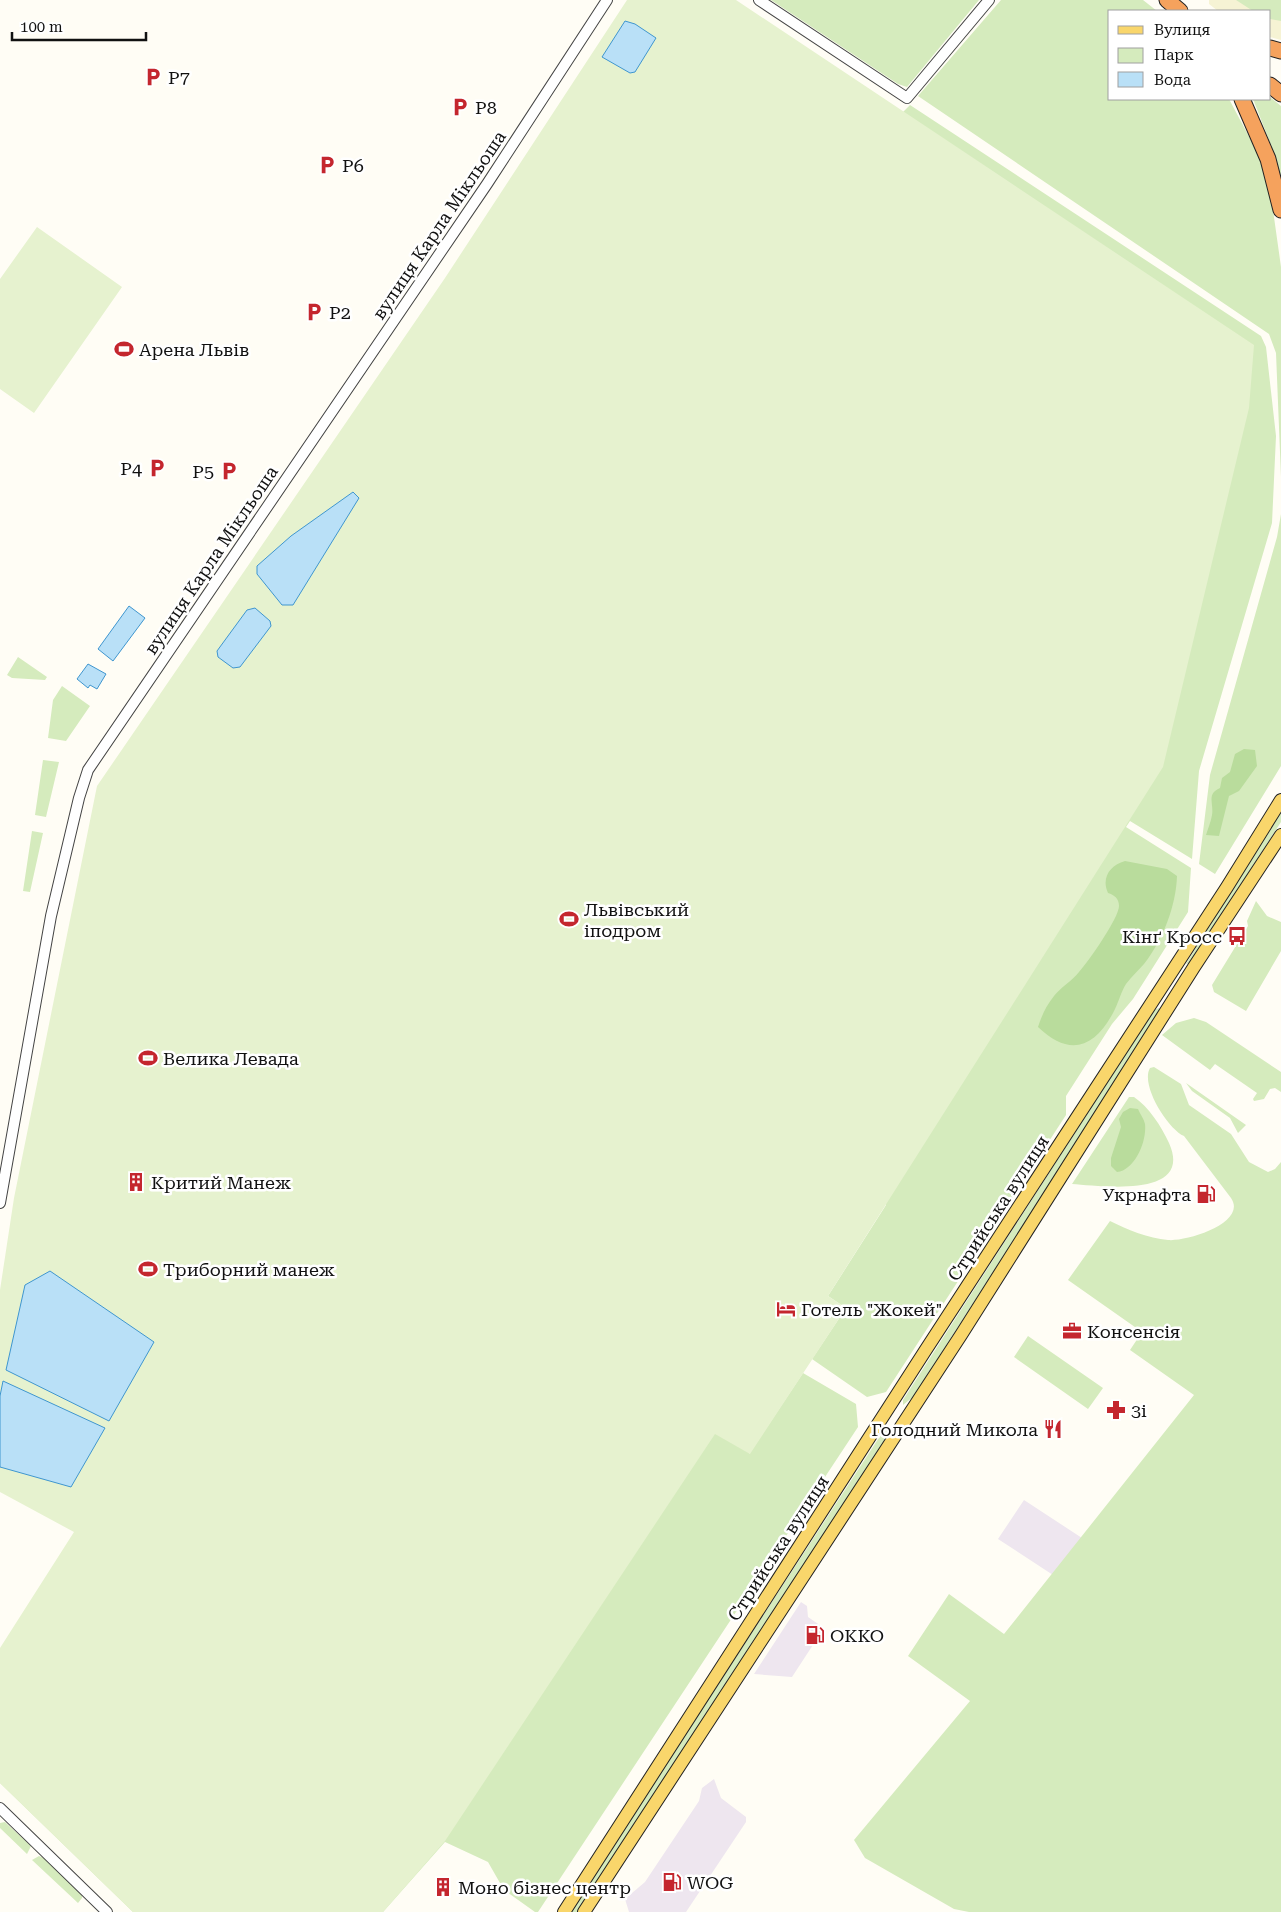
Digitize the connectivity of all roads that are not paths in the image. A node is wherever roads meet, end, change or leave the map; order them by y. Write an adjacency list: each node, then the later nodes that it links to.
1 (607, 0): 14 (street, вулиця Карла Мікльоша)
2 (758, 0): 3 (street)
3 (988, 0)
4 (1167, 0): 5 (highway)
5 (1179, 10)
6 (1271, 86): 7 (highway)
7 (1281, 94)
8 (1242, 100): 9 (highway)
9 (1281, 210)
10 (1281, 800): 12 (main road, Стрийська вулиця)
11 (1281, 835): 13 (main road, Стрийська вулиця)
12 (1163, 984): 13 (main road); 18 (main road, Стрийська вулиця)
13 (1177, 994): 16 (main road, Стрийська вулиця)
14 (0, 1203)
15 (0, 1808): 17 (street)
16 (589, 1910)
17 (107, 1912)
18 (564, 1912)

